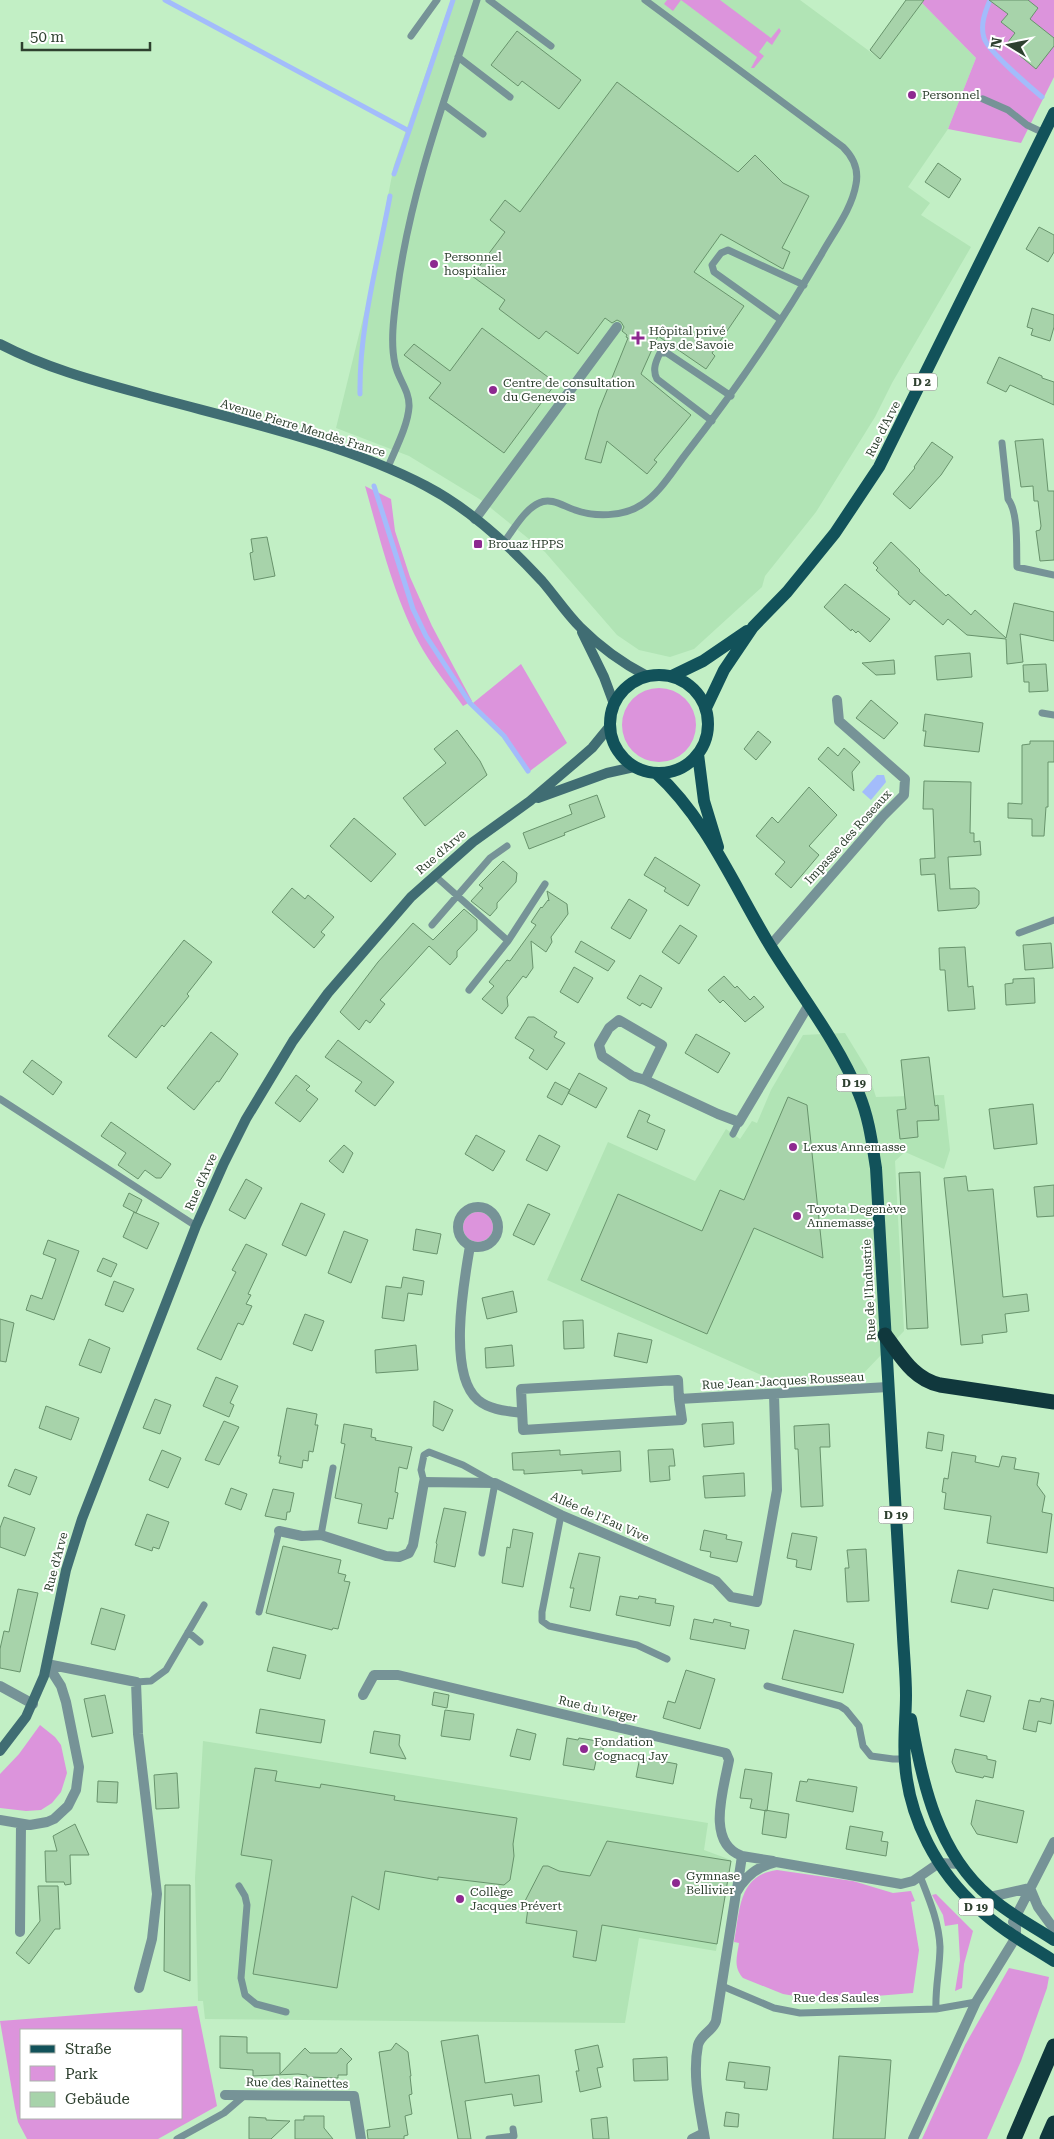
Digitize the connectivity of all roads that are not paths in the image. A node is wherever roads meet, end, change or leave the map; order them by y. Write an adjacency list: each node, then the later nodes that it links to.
1 (437, 0): 5 (lane)
2 (477, 0): 7 (lane)
3 (489, 0): 6 (lane)
4 (645, 0): 14 (lane)
5 (411, 36)
6 (550, 46)
7 (458, 57): 8 (lane); 10 (lane)
8 (510, 96)
9 (983, 99): 12 (lane)
10 (443, 104): 13 (lane); 21 (lane)
11 (1054, 113): 12 (main road, Rue d'Arve / D 2)
12 (1044, 133): 26 (main road, Rue d'Arve / D 2)
13 (482, 134)
14 (804, 285): 15 (lane); 15 (lane)
15 (781, 320): 18 (lane)
16 (617, 327): 22 (street)
17 (1, 347): 21 (main road, Avenue Pierre Mendès France)
18 (731, 396): 19 (lane); 19 (lane)
19 (712, 421): 23 (lane)
20 (1002, 443): 24 (lane)
21 (388, 468): 22 (main road, Avenue Pierre Mendès France)
22 (475, 518): 23 (main road, Avenue Pierre Mendès France)
23 (504, 542): 25 (main road, Avenue Pierre Mendès France)
24 (1054, 575)
25 (580, 627): 27 (main road, Avenue Pierre Mendès France); 30 (main road, Avenue Pierre Mendès France)
26 (753, 627): 28 (main road, Rue d'Arve / D 2); 31 (main road, Rue d'Arve / D 2)
27 (647, 676): 28 (main road); 30 (main road)
28 (672, 676): 31 (main road)
29 (837, 700): 48 (street, Impasse des Roseaux)
30 (614, 704): 34 (main road)
31 (706, 708): 35 (main road)
32 (1042, 713): 33 (lane)
33 (1054, 714)
34 (610, 726): 36 (main road); 38 (main road, Rue d'Arve)
35 (698, 754): 37 (main road); 40 (main road, Rue de l'Industrie / D 19)
36 (634, 766): 37 (main road); 38 (main road, Rue d'Arve)
37 (656, 773): 40 (main road, Rue de l'Industrie / D 19)
38 (530, 801): 41 (main road, Rue d'Arve)
39 (507, 846): 43 (lane)
40 (724, 864): 48 (main road, Rue de l'Industrie / D 19)
41 (434, 875): 43 (lane); 55 (main road, Rue d'Arve)
42 (546, 884): 47 (lane)
43 (457, 896): 45 (lane); 47 (lane)
44 (1054, 920): 46 (lane)
45 (432, 924)
46 (1019, 933)
47 (508, 941): 49 (lane)
48 (770, 946): 50 (main road, Rue de l'Industrie / D 19)
49 (469, 990)
50 (808, 1006): 53 (street); 57 (main road, Rue de l'Industrie / D 19)
51 (645, 1080): 51 (street); 53 (street)
52 (0, 1100): 55 (lane)
53 (739, 1122): 54 (lane)
54 (733, 1134)
55 (196, 1226): 75 (main road, Rue d'Arve)
56 (470, 1246): 62 (street)
57 (885, 1335): 58 (main road, Rue de l'Industrie / D 19); 61 (highway)
58 (888, 1387): 59 (street, Rue Jean-Jacques Rousseau); 79 (main road, Rue de l'Industrie / D 19)
59 (774, 1395): 60 (street, Rue Jean-Jacques Rousseau); 66 (street, Allée de l'Eau Vive)
60 (679, 1399): 62 (street); 62 (street)
61 (1054, 1402)
62 (522, 1413)
63 (332, 1468): 68 (lane)
64 (424, 1482): 65 (street, Allée de l'Eau Vive); 65 (lane); 68 (street)
65 (495, 1483): 66 (street, Allée de l'Eau Vive); 69 (lane)
66 (561, 1514): 74 (lane)
67 (279, 1531): 68 (street); 71 (lane)
68 (321, 1535)
69 (482, 1554)
70 (204, 1605): 72 (lane)
71 (259, 1612)
72 (188, 1632): 73 (lane); 76 (lane)
73 (200, 1642)
74 (667, 1659)
75 (47, 1664): 76 (street); 81 (main road, Rue d'Arve); 86 (street)
76 (136, 1682): 104 (street)
77 (0, 1686): 81 (street)
78 (767, 1686): 84 (lane)
79 (906, 1694): 83 (main road, Rue de l'Industrie / D 19); 84 (main road, Rue de l'Industrie / D 19)
80 (363, 1695): 88 (street, Rue du Verger)
81 (33, 1704): 82 (main road, Rue d'Arve)
82 (0, 1751)
83 (918, 1758): 84 (lane); 91 (main road, Rue de l'Industrie / D 19)
84 (905, 1759): 90 (main road, Rue de l'Industrie / D 19)
85 (0, 1820): 86 (street)
86 (21, 1824): 99 (street)
87 (1054, 1842): 94 (street)
88 (742, 1856): 89 (street); 95 (street)
89 (776, 1862): 92 (street); 95 (street)
90 (939, 1863): 91 (street); 92 (street); 100 (main road, Rue de l'Industrie / D 19)
91 (961, 1864): 96 (main road, Rue de l'Industrie / D 19)
92 (923, 1873): 106 (lane)
93 (239, 1886): 107 (lane)
94 (1030, 1888): 96 (street); 97 (street); 98 (street)
95 (736, 1893): 103 (street)
96 (990, 1897): 97 (main road, Rue de l'Industrie / D 19)
97 (1016, 1915): 100 (street); 101 (main road, Rue de l'Industrie / D 19)
98 (1054, 1929)
99 (20, 1932)
100 (1012, 1934): 102 (main road, Rue de l'Industrie / D 19); 105 (street)
101 (1054, 1940)
102 (1054, 1961)
103 (722, 1986): 106 (lane, Rue des Saules); 113 (street)
104 (139, 1988)
105 (976, 2002): 106 (lane, Rue des Saules); 119 (street)
106 (936, 2009)
107 (286, 2012)
108 (1054, 2046): 120 (highway)
109 (225, 2094): 110 (street, Rue des Rainettes)
110 (246, 2095): 115 (lane); 116 (street, Rue des Rainettes)
111 (1054, 2123): 121 (highway)
112 (513, 2129): 114 (lane)
113 (704, 2136): 118 (street)
114 (505, 2138): 117 (lane)
115 (177, 2139)
116 (361, 2139)
117 (489, 2139)
118 (692, 2139)
119 (913, 2139)
120 (1014, 2139)
121 (1047, 2139)

